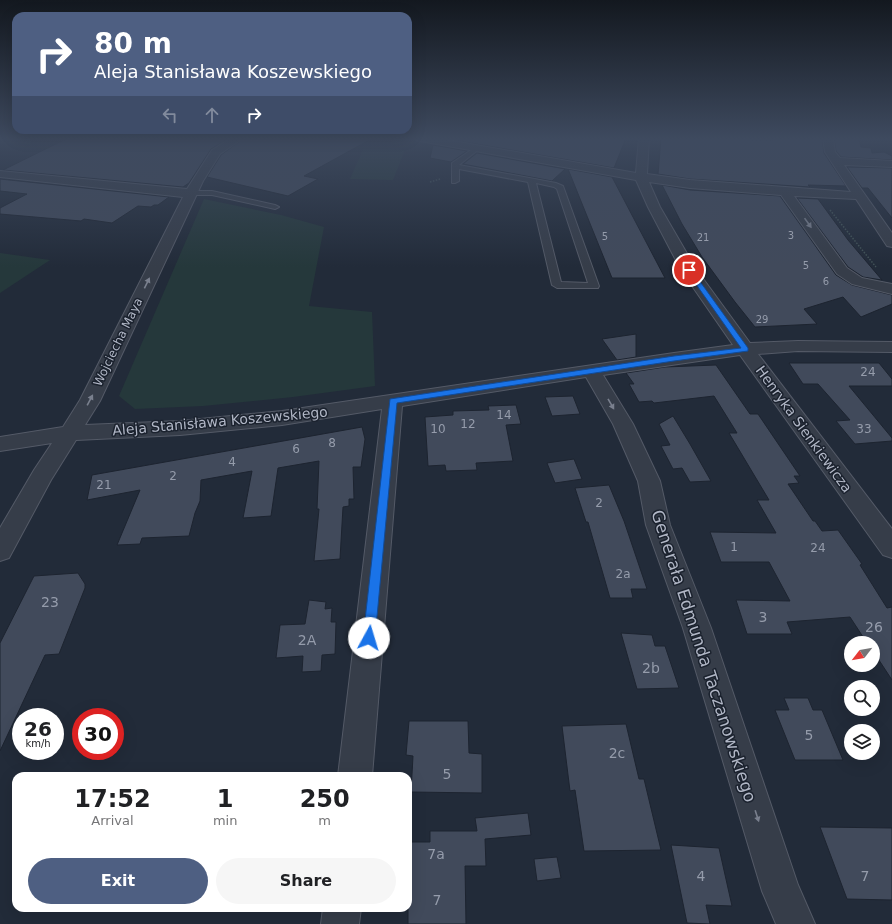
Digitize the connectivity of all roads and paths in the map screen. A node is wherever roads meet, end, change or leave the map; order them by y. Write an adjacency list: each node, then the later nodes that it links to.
1 (71, 181): 9 (street)
2 (197, 181): 9 (street, Wojciecha Maya)
3 (531, 181): 4 (lane)
4 (537, 181)
5 (643, 181): 17 (street, Henryka Sienkiewicza)
6 (670, 181): 8 (street)
7 (849, 181): 10 (street)
8 (785, 192): 10 (street); 15 (street, one-way to 15)
9 (190, 193): 11 (lane); 20 (street, Wojciecha Maya, one-way to 9)
10 (860, 196): 13 (street)
11 (275, 207)
12 (830, 210): 14 (path)
13 (892, 244)
14 (879, 271)
15 (892, 289)
16 (892, 346): 17 (street, Aleja Stanisława Koszewskiego)
17 (746, 350): 18 (street, Aleja Stanisława Koszewskiego); 22 (street, Henryka Sienkiewicza)
18 (592, 371): 19 (street, Aleja Stanisława Koszewskiego); 27 (street, Generała Edmunda Taczanowskiego, one-way to 27)
19 (393, 401): 20 (street, Aleja Stanisława Koszewskiego); 24 (street)
20 (70, 433): 21 (street, Aleja Stanisława Koszewskiego); 23 (street, Wojciecha Maya)
21 (0, 444)
22 (892, 548)
23 (0, 551)
24 (355, 772)
25 (342, 912): 26 (street)
26 (340, 924)
27 (796, 924)

